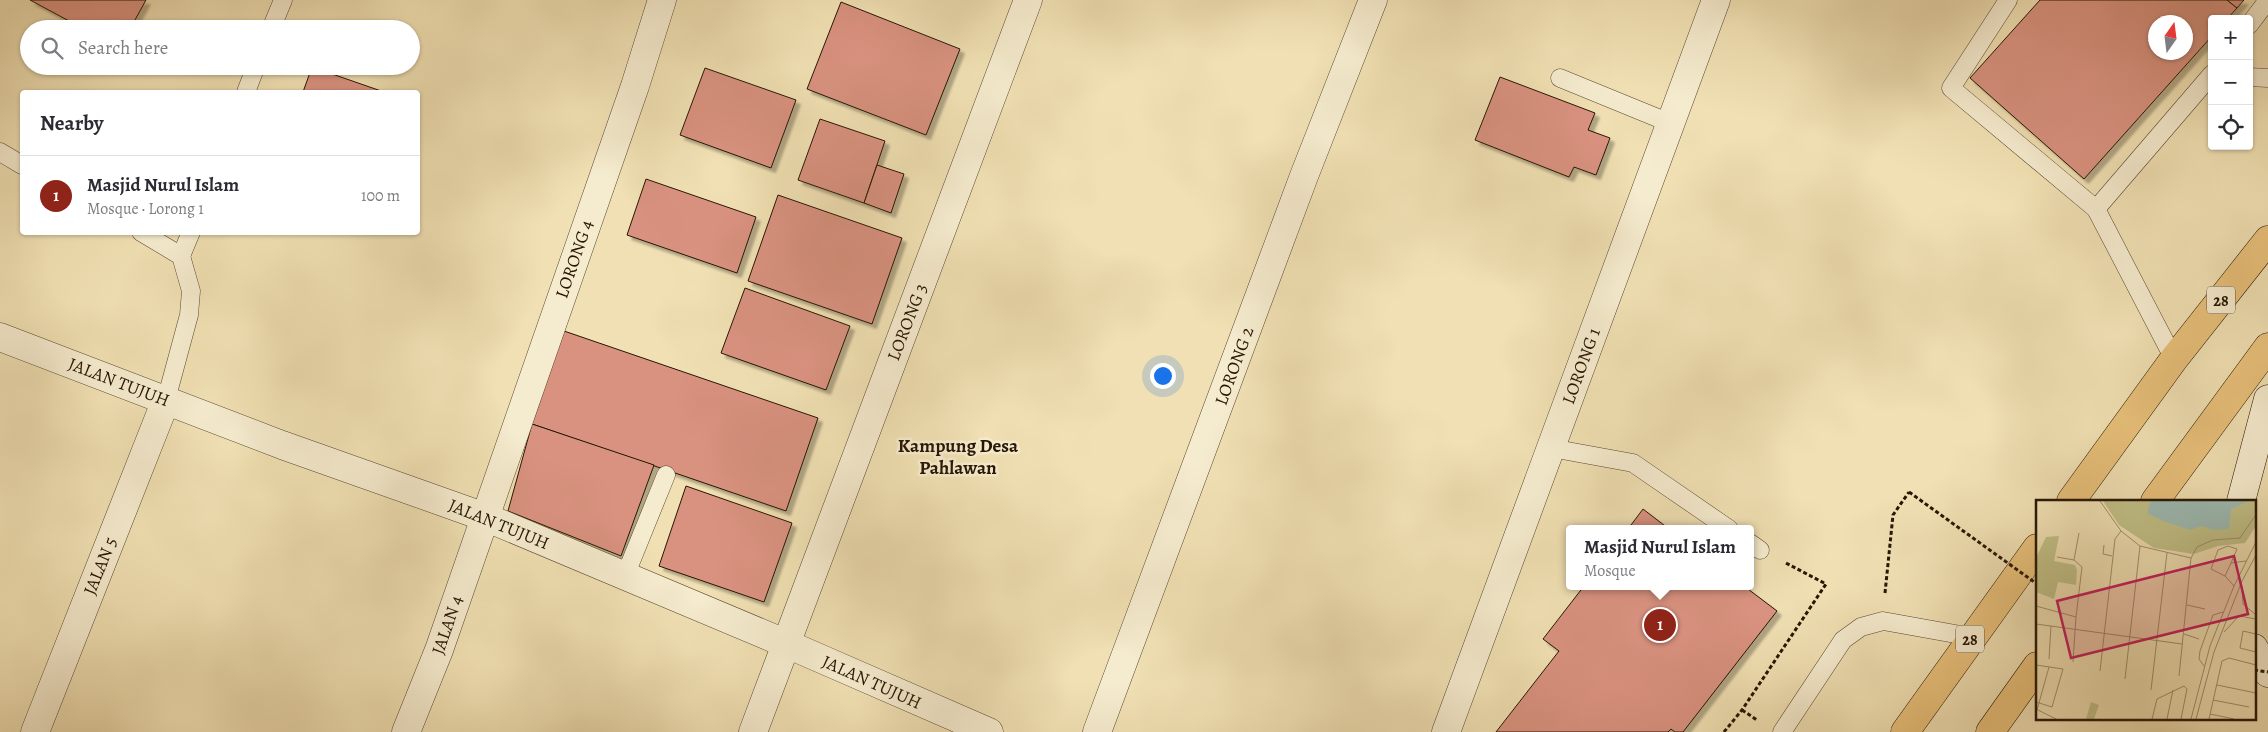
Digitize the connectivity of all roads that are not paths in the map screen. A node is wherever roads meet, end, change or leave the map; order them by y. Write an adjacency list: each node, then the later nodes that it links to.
1 (283, 0): 8 (lane)
2 (662, 0): 34 (street, LORONG 4)
3 (1028, 0): 39 (street, LORONG 3)
4 (1373, 0): 47 (street, LORONG 2)
5 (1716, 0): 16 (street, LORONG 1)
6 (2008, 0): 19 (lane)
7 (2268, 0): 9 (lane)
8 (275, 20)
9 (2253, 20)
10 (253, 75): 15 (lane)
11 (2253, 77): 13 (lane)
12 (1560, 78): 16 (lane)
13 (2268, 78)
14 (2208, 79): 19 (lane)
15 (247, 90)
16 (1670, 123): 29 (street, LORONG 1)
17 (0, 152): 18 (lane)
18 (20, 163)
19 (2096, 208): 26 (lane)
20 (146, 235): 23 (lane)
21 (190, 235): 23 (lane)
22 (2268, 240): 26 (highway, 28)
23 (181, 256): 28 (lane)
24 (0, 337): 28 (street, JALAN TUJUH)
25 (2268, 347): 32 (highway)
26 (2174, 359): 31 (highway, 28)
27 (2268, 399): 33 (street)
28 (166, 400): 34 (street, JALAN TUJUH); 43 (street, JALAN 5)
29 (1551, 448): 35 (lane); 48 (street, LORONG 1)
30 (666, 475): 37 (lane)
31 (2072, 500)
32 (2156, 500)
33 (2241, 500)
34 (484, 517): 37 (street, JALAN TUJUH); 44 (street, JALAN 4)
35 (1724, 525)
36 (2036, 549): 38 (highway, 28)
37 (625, 576): 39 (street, JALAN TUJUH)
38 (1972, 637): 49 (lane); 50 (highway, 28)
39 (787, 644): 45 (street, LORONG 3); 46 (street, JALAN TUJUH)
40 (2256, 651): 42 (street)
41 (2036, 667): 51 (highway)
42 (2268, 672)
43 (35, 732)
44 (406, 732)
45 (753, 732)
46 (989, 732)
47 (1098, 732)
48 (1446, 732)
49 (1782, 732)
50 (1905, 732)
51 (1990, 732)

